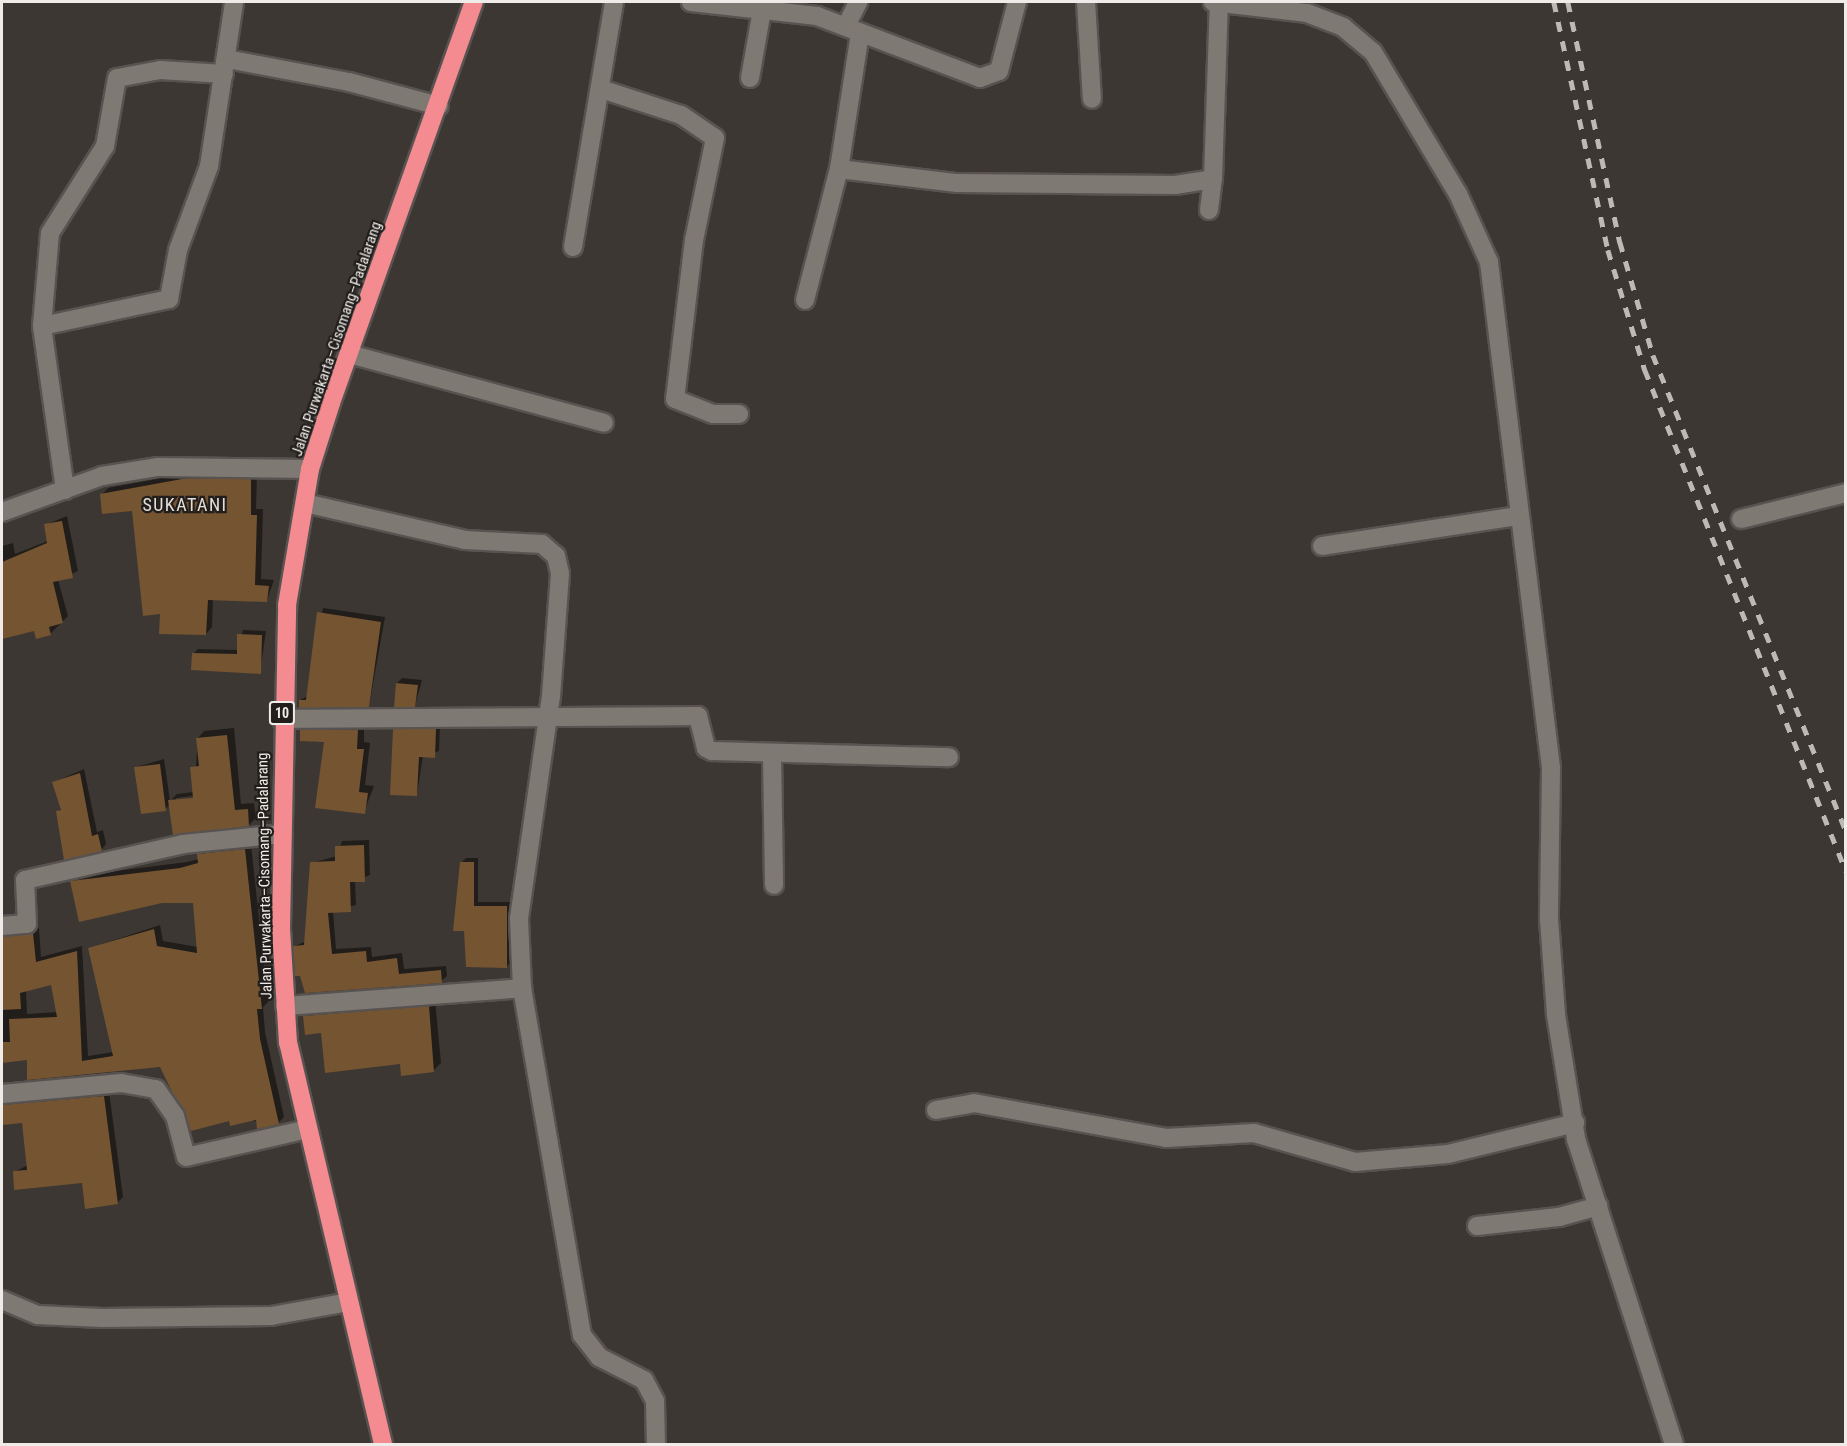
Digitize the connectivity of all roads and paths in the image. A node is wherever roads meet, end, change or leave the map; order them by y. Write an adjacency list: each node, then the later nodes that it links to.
1 (234, 2): 12 (street)
2 (474, 2): 16 (highway, Jalan Purwakarta–Cisomang–Padalarang / 10)
3 (614, 2): 14 (street)
4 (692, 2): 10 (street)
5 (858, 2): 11 (street)
6 (1017, 2): 11 (street)
7 (1086, 2): 15 (street)
8 (1214, 2): 9 (street)
9 (1219, 2): 18 (street); 31 (street)
10 (762, 10): 11 (street); 13 (street)
11 (853, 29): 17 (street)
12 (226, 66): 16 (street); 22 (street); 22 (street)
13 (750, 78)
14 (601, 89): 20 (street); 24 (street)
15 (1092, 99)
16 (439, 106): 23 (highway, Jalan Purwakarta–Cisomang–Padalarang / 10)
17 (839, 169): 18 (street); 21 (street)
18 (1213, 179): 19 (street)
19 (1209, 210)
20 (573, 247)
21 (804, 300)
22 (42, 326): 27 (street)
23 (349, 354): 25 (street); 26 (highway, Jalan Purwakarta–Cisomang–Padalarang / 10)
24 (739, 414)
25 (604, 423)
26 (310, 469): 27 (street); 29 (highway, Jalan Purwakarta–Cisomang–Padalarang / 10)
27 (65, 490): 30 (street)
28 (1845, 493): 32 (street)
29 (305, 503): 34 (street); 35 (highway, Jalan Purwakarta–Cisomang–Padalarang / 10)
30 (2, 512)
31 (1518, 516): 33 (street); 45 (street)
32 (1741, 519)
33 (1323, 546)
34 (548, 718): 35 (street); 36 (street); 41 (street)
35 (281, 719): 38 (highway, Jalan Purwakarta–Cisomang–Padalarang / 10)
36 (772, 754): 37 (street); 39 (street)
37 (949, 757)
38 (283, 834): 40 (street); 42 (highway, Jalan Purwakarta–Cisomang–Padalarang / 10)
39 (774, 885)
40 (2, 926)
41 (522, 988): 42 (street); 52 (street)
42 (285, 1006): 46 (highway, Jalan Purwakarta–Cisomang–Padalarang / 10)
43 (2, 1094): 46 (street)
44 (936, 1110): 45 (street)
45 (1575, 1123): 47 (street)
46 (308, 1129): 50 (highway, Jalan Purwakarta–Cisomang–Padalarang / 10)
47 (1599, 1206): 48 (street); 53 (street)
48 (1477, 1226)
49 (2, 1300): 50 (street)
50 (349, 1302): 51 (highway, Jalan Purwakarta–Cisomang–Padalarang / 10)
51 (383, 1444)
52 (656, 1444)
53 (1674, 1444)

